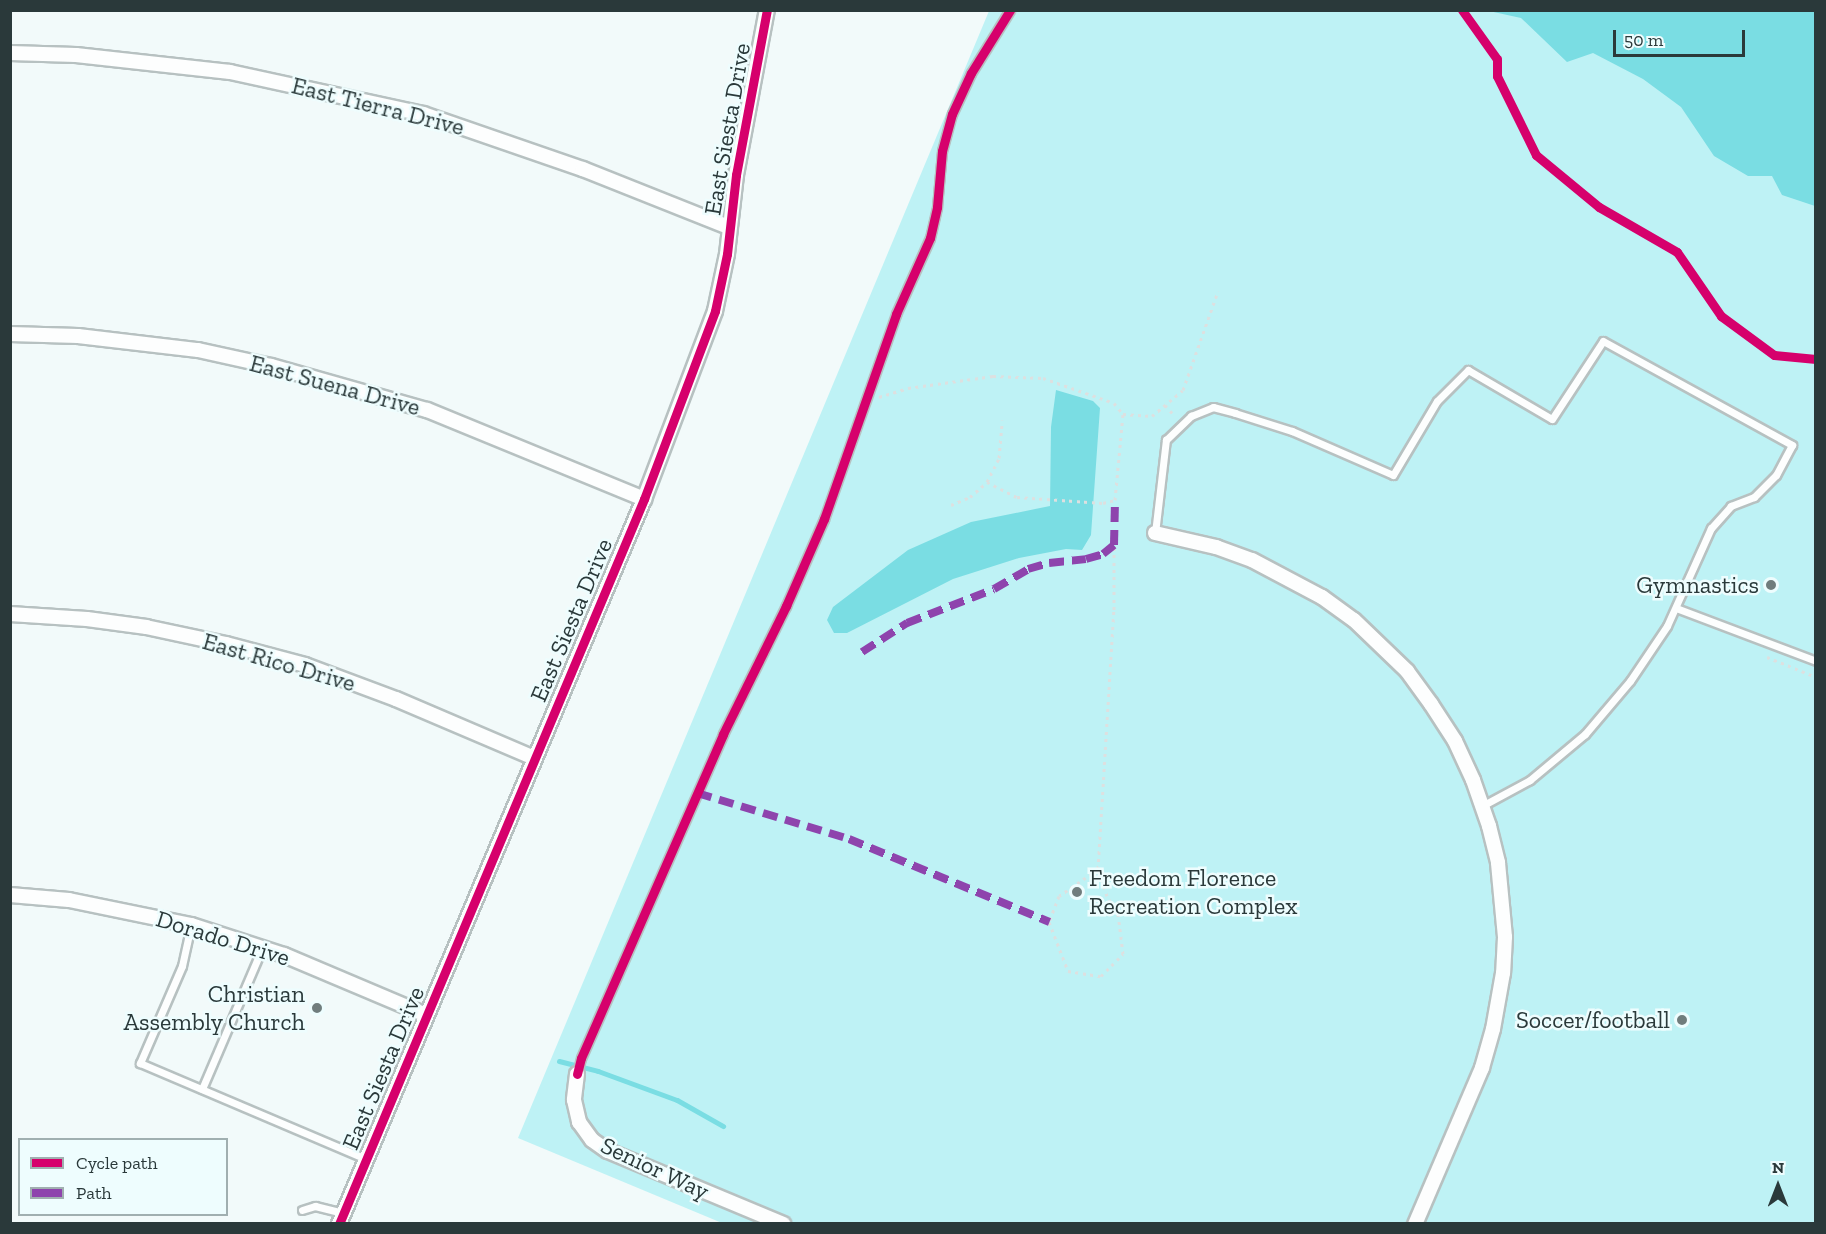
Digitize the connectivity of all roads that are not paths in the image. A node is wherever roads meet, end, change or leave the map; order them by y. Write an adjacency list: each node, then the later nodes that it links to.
1 (767, 10): 4 (street, East Siesta Drive)
2 (1010, 10): 17 (lane)
3 (10, 53): 4 (street, East Tierra Drive)
4 (729, 227): 6 (street, East Siesta Drive)
5 (10, 334): 6 (street, East Suena Drive)
6 (644, 499): 11 (street, East Siesta Drive)
7 (1155, 533): 8 (lane); 12 (street)
8 (1676, 608): 10 (lane); 12 (lane)
9 (10, 614): 11 (street, East Rico Drive)
10 (1815, 661)
11 (534, 758): 16 (street, East Siesta Drive)
12 (1482, 806): 24 (street)
13 (10, 895): 14 (street, Dorado Drive)
14 (191, 924): 15 (street, Dorado Drive); 18 (lane)
15 (262, 947): 16 (street, Dorado Drive); 18 (lane)
16 (426, 1015): 19 (street, East Siesta Drive)
17 (577, 1074): 22 (street, Senior Way)
18 (202, 1089): 19 (lane)
19 (366, 1159): 21 (street, East Siesta Drive)
20 (302, 1210): 21 (lane)
21 (341, 1218)
22 (763, 1220): 23 (street, Senior Way)
23 (783, 1224)
24 (1415, 1224)

